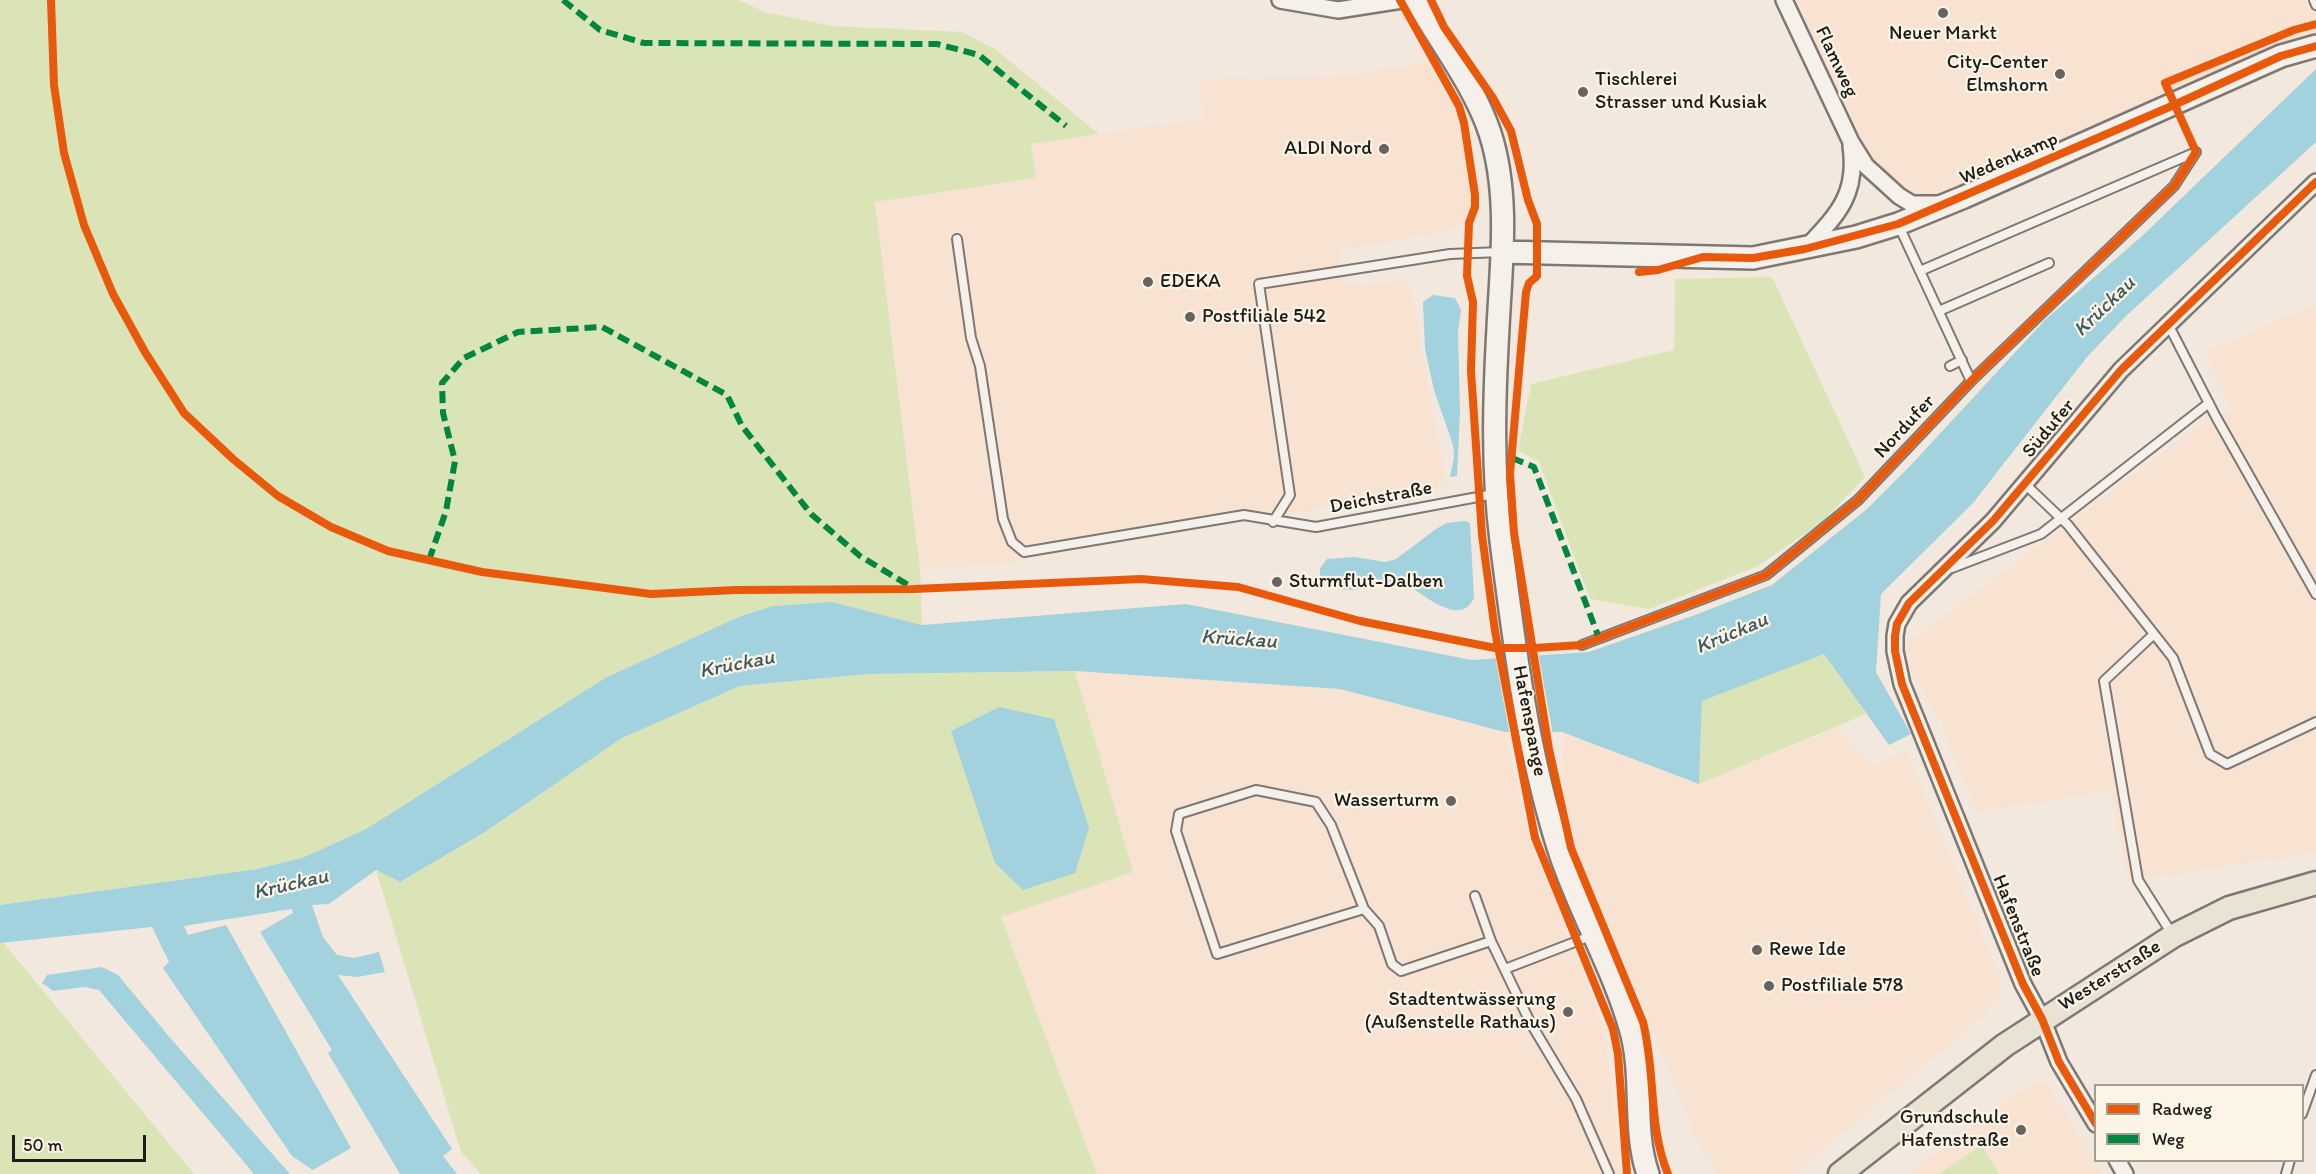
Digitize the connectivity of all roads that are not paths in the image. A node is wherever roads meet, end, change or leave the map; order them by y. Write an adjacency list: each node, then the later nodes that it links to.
1 (1280, 0): 2 (street)
2 (1402, 0)
3 (1416, 0): 14 (main road)
4 (1784, 0): 8 (street, Flamweg)
5 (2314, 0): 6 (lane)
6 (2316, 5)
7 (2316, 46): 10 (main road, Wedenkamp)
8 (1851, 142): 10 (street, Flamweg); 13 (street, Flamweg)
9 (2316, 182): 18 (street, Südufer)
10 (1964, 197): 11 (main road, Wedenkamp)
11 (1898, 224): 13 (main road, Wedenkamp); 16 (lane)
12 (957, 239): 26 (lane, Deichstraße)
13 (1805, 249): 14 (main road, Wedenkamp)
14 (1502, 252): 24 (main road, Hafenspange); 26 (lane)
15 (2049, 262): 17 (lane)
16 (1920, 271): 17 (lane); 21 (lane, Nordufer)
17 (1939, 311): 19 (lane)
18 (2168, 324): 22 (lane); 23 (street, Südufer)
19 (1962, 360): 20 (lane); 21 (lane)
20 (1950, 366)
21 (1971, 381): 30 (lane, Nordufer)
22 (2209, 403): 25 (lane); 28 (lane)
23 (2025, 484): 25 (lane); 27 (street, Südufer)
24 (1496, 494): 26 (lane, Deichstraße); 36 (main road, Hafenspange)
25 (2061, 519): 27 (lane); 29 (lane)
26 (1273, 522)
27 (1942, 571): 32 (street, Südufer)
28 (2316, 594)
29 (2154, 634): 31 (lane); 37 (lane)
30 (1582, 645)
31 (2316, 722)
32 (1923, 733): 40 (street, Hafenstraße)
33 (2316, 883): 37 (main road, Westerstraße)
34 (1475, 896): 38 (lane)
35 (1364, 909): 35 (lane); 38 (lane)
36 (1593, 935): 39 (lane); 46 (main road, Hafenspange)
37 (2173, 936): 40 (main road, Westerstraße)
38 (1491, 941): 39 (lane)
39 (1505, 969): 45 (lane)
40 (2042, 1019): 44 (street, Hafenstraße); 47 (main road, Westerstraße)
41 (2316, 1075): 42 (lane)
42 (2313, 1093): 43 (lane)
43 (2304, 1110)
44 (2094, 1121)
45 (1609, 1174)
46 (1648, 1174)
47 (1840, 1174)

